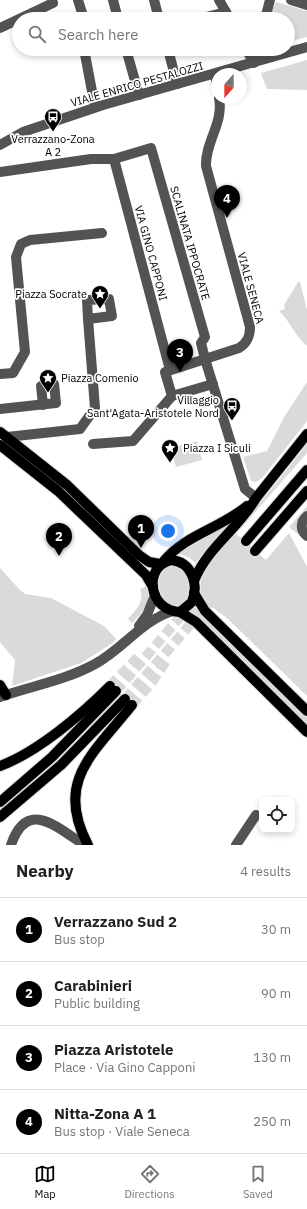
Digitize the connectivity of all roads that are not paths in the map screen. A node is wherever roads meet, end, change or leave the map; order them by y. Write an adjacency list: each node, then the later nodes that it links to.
1 (52, 0): 9 (street)
2 (78, 0): 10 (street)
3 (113, 0): 11 (street)
4 (154, 0): 12 (street)
5 (218, 0): 13 (street)
6 (270, 0): 14 (street)
7 (291, 0): 8 (street)
8 (307, 5)
9 (34, 12)
10 (82, 12)
11 (116, 12)
12 (157, 12)
13 (226, 12)
14 (267, 12)
15 (12, 22): 16 (street)
16 (0, 28)
17 (307, 47): 18 (street, VIALE ENRICO PESTALOZZI)
18 (295, 49)
19 (85, 56): 30 (street)
20 (128, 56): 28 (street)
21 (170, 56): 27 (street)
22 (250, 56): 24 (street)
23 (264, 56): 24 (street, VIALE ENRICO PESTALOZZI)
24 (254, 63): 25 (street, VIALE ENRICO PESTALOZZI)
25 (236, 68)
26 (211, 75): 27 (street, VIALE ENRICO PESTALOZZI)
27 (177, 84): 28 (street, VIALE ENRICO PESTALOZZI)
28 (139, 95): 30 (street, VIALE ENRICO PESTALOZZI)
29 (220, 104): 36 (street, VIALE SENECA)
30 (96, 107): 31 (street, VIALE ENRICO PESTALOZZI)
31 (0, 145)
32 (114, 159): 33 (street); 36 (street, SCALINATA IPPOCRATE); 37 (street, VIA GINO CAPPONI)
33 (0, 172)
34 (102, 233): 38 (street)
35 (89, 324): 44 (street)
36 (205, 359): 37 (street); 39 (street)
37 (170, 370): 40 (street, VIA GINO CAPPONI)
38 (0, 374)
39 (214, 384): 40 (street); 48 (street)
40 (172, 396): 45 (street)
41 (40, 405): 42 (street)
42 (0, 409)
43 (307, 434): 48 (main road)
44 (2, 438): 53 (main road); 55 (main road)
45 (93, 444)
46 (307, 470): 51 (main road)
47 (307, 491): 52 (main road)
48 (256, 498): 53 (main road); 54 (main road)
49 (307, 516): 50 (street)
50 (307, 536)
51 (246, 541)
52 (255, 551)
53 (162, 563): 54 (main road); 55 (main road)
54 (194, 581): 56 (main road)
55 (154, 591): 57 (main road); 58 (street)
56 (194, 593): 57 (main road); 61 (main road)
57 (176, 612): 58 (street); 62 (main road)
58 (123, 644): 60 (street)
59 (0, 685): 60 (main road)
60 (3, 696)
61 (307, 711)
62 (307, 732)
63 (0, 766): 64 (main road)
64 (0, 802)
65 (256, 815): 70 (street)
66 (0, 817): 69 (main road)
67 (11, 845): 68 (street)
68 (84, 845)
69 (88, 845)
70 (236, 845)

